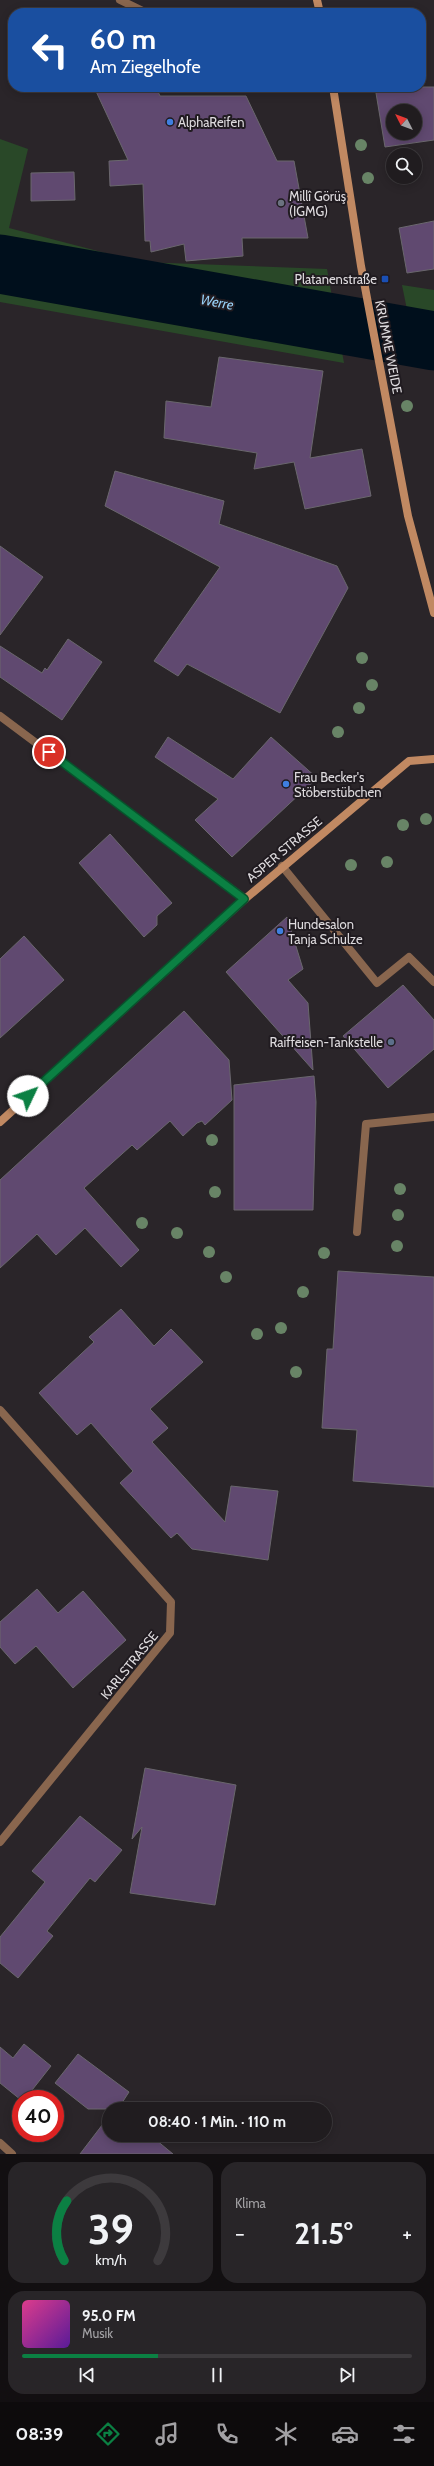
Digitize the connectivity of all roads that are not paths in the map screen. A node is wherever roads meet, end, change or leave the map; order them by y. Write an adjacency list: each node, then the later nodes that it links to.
1 (120, 0): 2 (street)
2 (137, 8)
3 (333, 92): 4 (street, KRUMME WEIDE)
4 (434, 613)
5 (0, 716): 8 (street)
6 (434, 759): 7 (street, ASPER STRASSE)
7 (282, 866): 8 (street, ASPER STRASSE); 9 (street)
8 (244, 899): 11 (street, ASPER STRASSE)
9 (434, 982)
10 (434, 1117): 12 (street)
11 (0, 1122)
12 (357, 1232)
13 (0, 1410): 14 (street, KARLSTRASSE)
14 (0, 1842)
15 (0, 2143): 16 (street)
16 (12, 2154)

